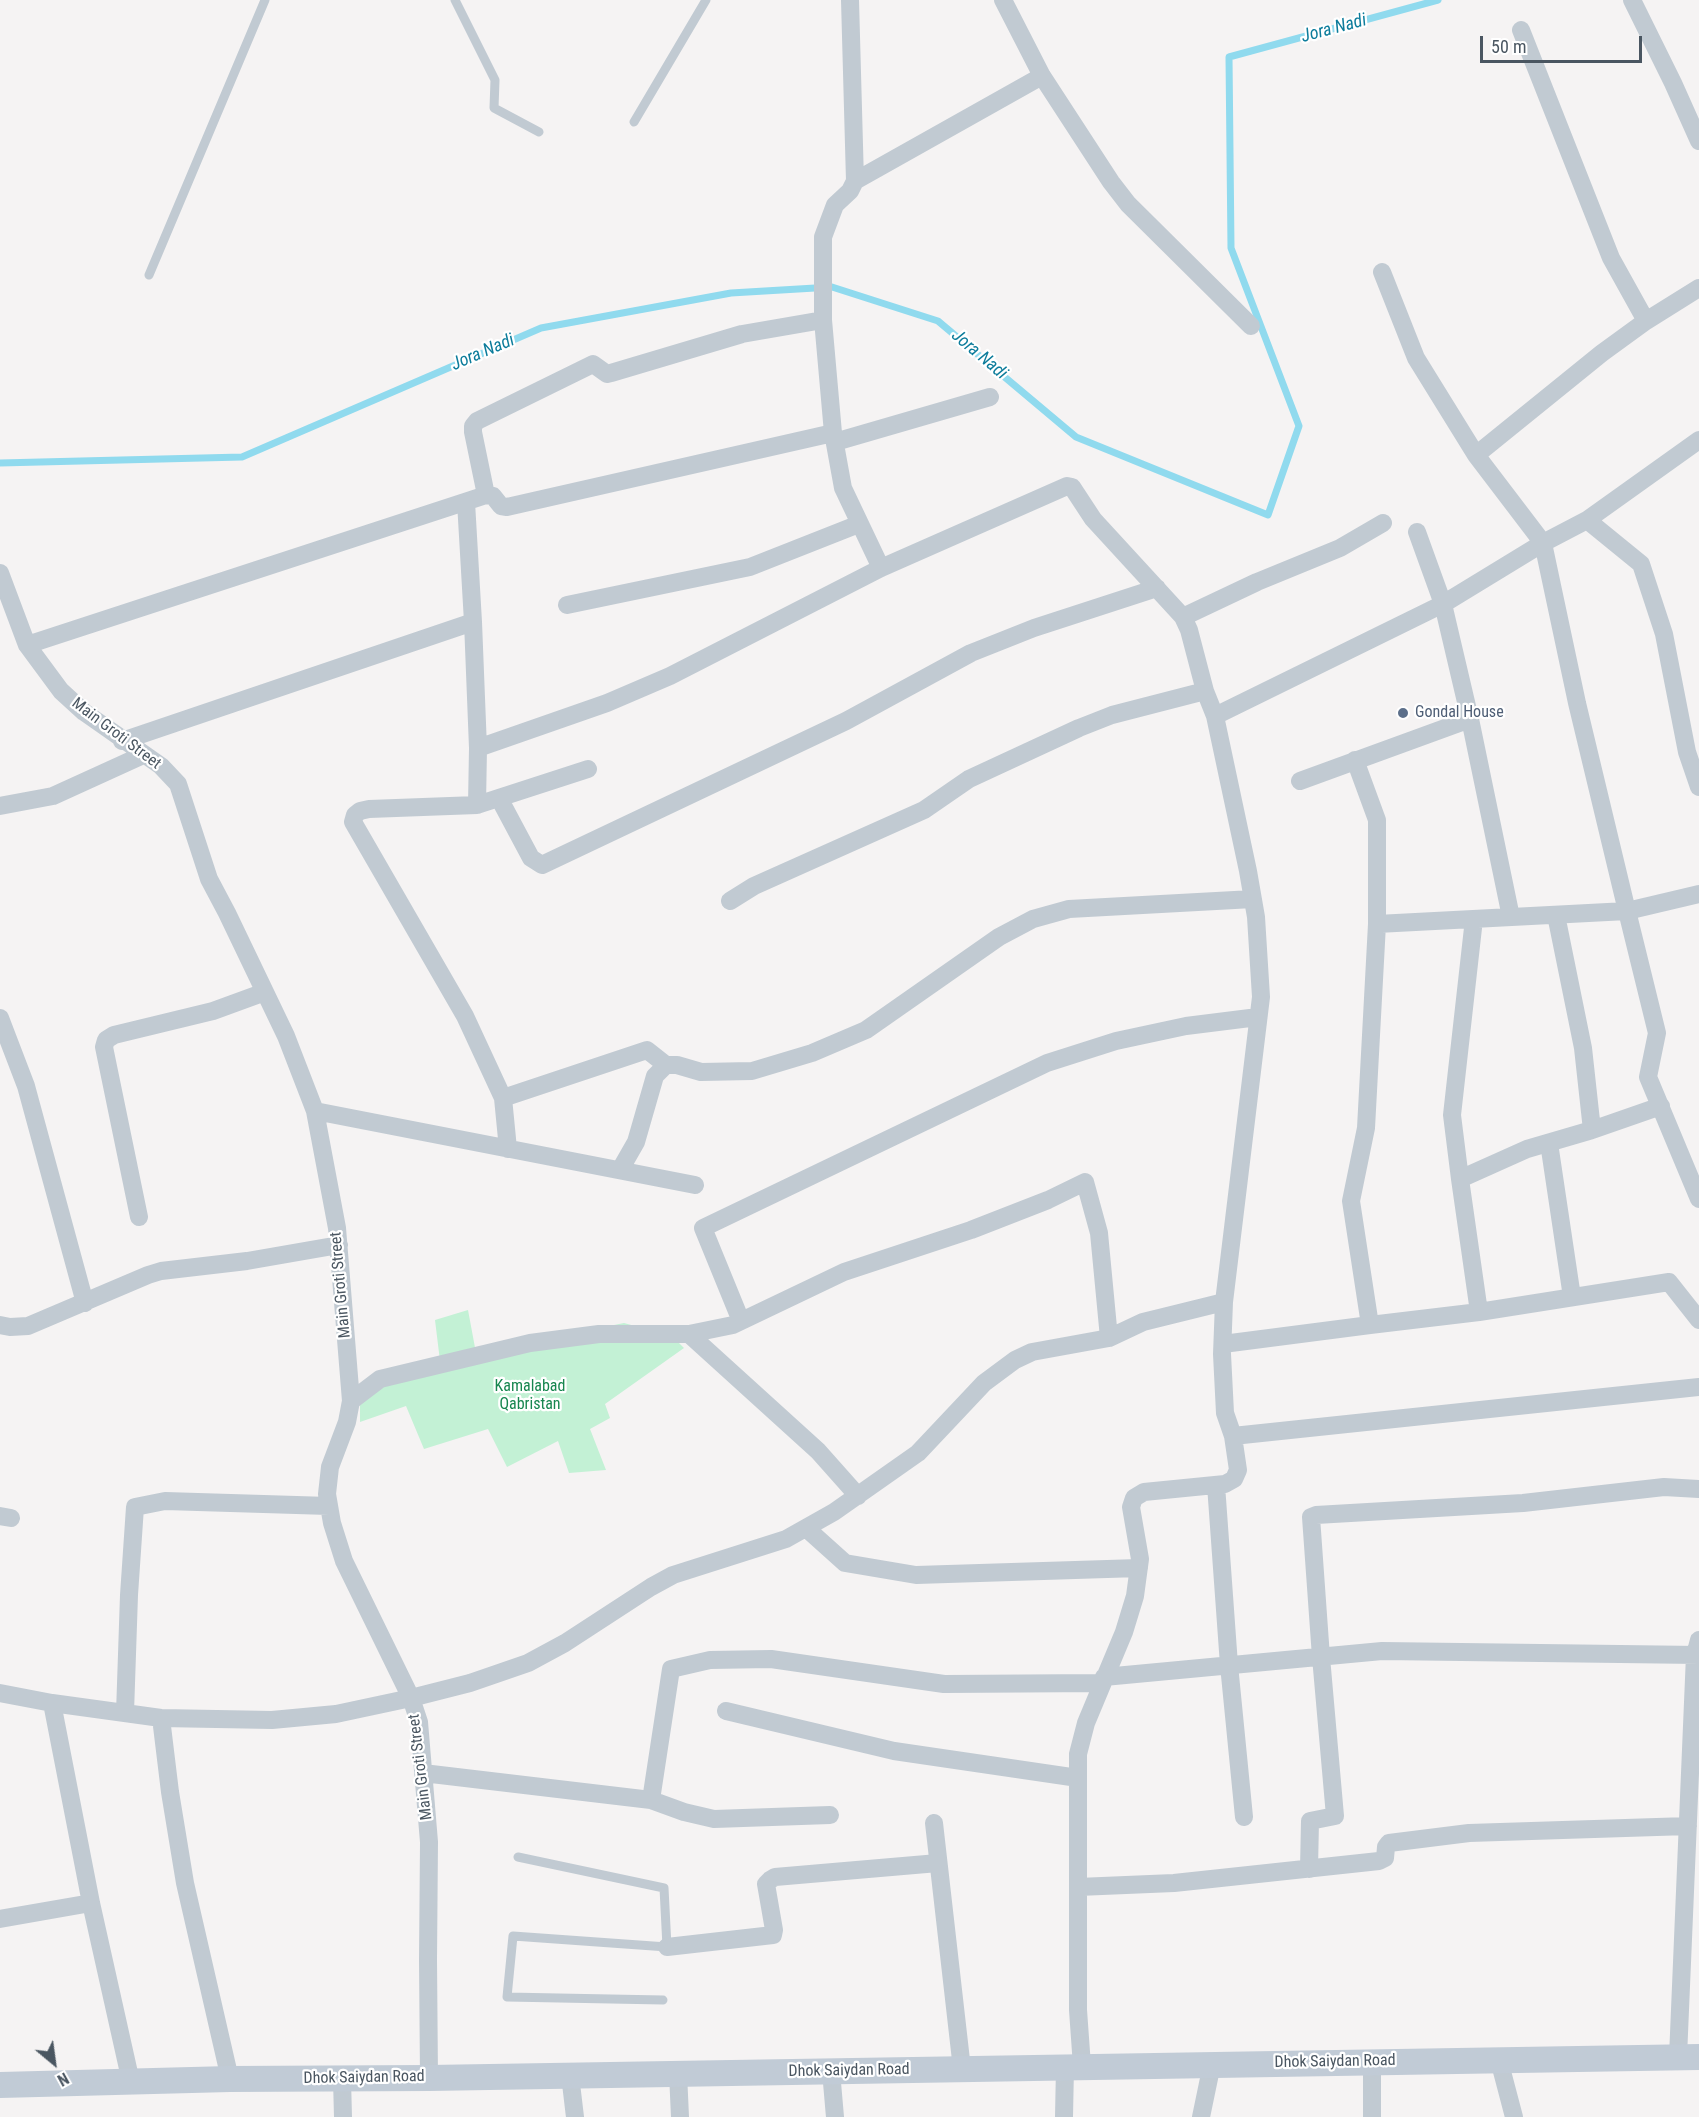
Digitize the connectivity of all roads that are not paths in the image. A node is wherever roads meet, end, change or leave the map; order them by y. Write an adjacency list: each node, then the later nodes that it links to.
1 (266, 0): 14 (lane)
2 (455, 0): 10 (lane)
3 (706, 0): 9 (lane)
4 (850, 0): 12 (street)
5 (1003, 0): 8 (street)
6 (1632, 0): 11 (street)
7 (1521, 30): 17 (street)
8 (1042, 76): 12 (street); 18 (street)
9 (634, 122)
10 (539, 132)
11 (1699, 141)
12 (855, 181): 16 (street)
13 (1382, 272): 22 (street)
14 (149, 275)
15 (1699, 288): 17 (street)
16 (823, 320): 20 (street); 23 (street)
17 (1646, 321): 22 (street)
18 (1251, 326)
19 (990, 397): 20 (street)
20 (834, 438): 23 (street); 27 (street)
21 (1699, 440): 25 (street)
22 (1476, 455): 29 (street)
23 (486, 495): 24 (street)
24 (466, 502): 36 (street); 37 (street)
25 (1587, 520): 29 (street); 47 (street)
26 (1383, 523): 35 (street)
27 (859, 524): 30 (street); 34 (street)
28 (1417, 532): 33 (street)
29 (1543, 543): 33 (street); 54 (street)
30 (881, 568): 32 (street); 42 (street)
31 (0, 573): 37 (street, Main Groti Street)
32 (1157, 588): 35 (street); 48 (street)
33 (1443, 604): 39 (street); 40 (street)
34 (567, 605)
35 (1183, 617): 38 (street)
36 (473, 622): 41 (street); 42 (street)
37 (27, 645): 41 (street, Main Groti Street)
38 (1205, 691): 39 (street); 53 (street)
39 (1215, 716): 52 (street)
40 (1470, 719): 44 (street); 56 (street)
41 (122, 741): 43 (street, Main Groti Street)
42 (478, 748): 50 (street)
43 (143, 755): 49 (street); 59 (street, Main Groti Street)
44 (1356, 760): 46 (street); 58 (street)
45 (588, 769): 48 (street)
46 (1300, 781)
47 (1699, 788)
48 (499, 798): 50 (street)
49 (0, 805)
50 (477, 805): 63 (street)
51 (1699, 894): 54 (street)
52 (1253, 898): 60 (street); 62 (street)
53 (730, 901)
54 (1627, 911): 55 (street); 64 (street)
55 (1556, 915): 56 (street); 66 (street)
56 (1511, 917): 57 (street)
57 (1474, 919): 58 (street); 70 (street)
58 (1377, 924): 82 (street)
59 (265, 992): 65 (street, Main Groti Street); 73 (street)
60 (1258, 1017): 76 (street); 80 (street)
61 (0, 1018): 77 (street)
62 (666, 1065): 63 (street); 69 (street)
63 (503, 1098): 68 (street)
64 (1660, 1106): 66 (street); 72 (street)
65 (315, 1111): 68 (street); 74 (street, Main Groti Street)
66 (1592, 1130): 67 (street)
67 (1549, 1143): 70 (street); 75 (street)
68 (508, 1149): 69 (street)
69 (620, 1170): 71 (street)
70 (1460, 1179): 78 (street)
71 (695, 1185)
72 (1699, 1199)
73 (139, 1217)
74 (339, 1245): 77 (street); 87 (street, Main Groti Street)
75 (1572, 1297): 78 (street); 79 (street)
76 (1224, 1302): 84 (street); 85 (street)
77 (85, 1303): 81 (street)
78 (1479, 1311): 82 (street)
79 (1697, 1313)
80 (741, 1321): 83 (street); 84 (street)
81 (0, 1325)
82 (1370, 1325): 85 (street)
83 (688, 1334): 87 (street); 91 (street)
84 (1109, 1338): 91 (street)
85 (1223, 1344): 88 (street)
86 (1699, 1387): 88 (street)
87 (351, 1401): 92 (street, Main Groti Street)
88 (1233, 1436): 89 (street)
89 (1216, 1485): 94 (street); 97 (street)
90 (1699, 1489): 96 (street)
91 (858, 1496): 93 (street)
92 (329, 1506): 100 (street, Main Groti Street); 103 (street)
93 (806, 1528): 94 (street); 100 (street)
94 (1139, 1568): 98 (street)
95 (1698, 1650): 96 (street); 111 (street)
96 (1321, 1657): 97 (street); 115 (street)
97 (1229, 1665): 98 (street); 109 (street)
98 (1103, 1680): 106 (street); 107 (street)
99 (0, 1693): 101 (street)
100 (411, 1698): 104 (street); 105 (street, Main Groti Street)
101 (52, 1702): 103 (street); 117 (street)
102 (726, 1711): 106 (street)
103 (125, 1713): 104 (street)
104 (161, 1718): 131 (street)
105 (423, 1773): 107 (street); 130 (street, Main Groti Street)
106 (1078, 1778): 116 (street)
107 (651, 1800): 108 (street)
108 (830, 1815)
109 (1244, 1817)
110 (934, 1822): 113 (street)
111 (1688, 1826): 114 (street); 115 (street)
112 (518, 1857): 119 (lane)
113 (938, 1863): 119 (street); 126 (street)
114 (1693, 1867): 121 (street)
115 (1309, 1869): 116 (street)
116 (1078, 1887): 125 (street)
117 (91, 1904): 118 (street); 133 (street)
118 (0, 1920)
119 (667, 1947): 120 (lane)
120 (663, 2000)
121 (1688, 2057): 122 (main road, Dhok Saiydan Road)
122 (1499, 2060): 123 (main road, Dhok Saiydan Road); 142 (street)
123 (1372, 2061): 124 (main road, Dhok Saiydan Road); 141 (street)
124 (1212, 2064): 125 (main road, Dhok Saiydan Road); 140 (street)
125 (1074, 2066): 126 (main road, Dhok Saiydan Road); 139 (street)
126 (962, 2068): 127 (main road, Dhok Saiydan Road)
127 (831, 2071): 128 (main road, Dhok Saiydan Road); 138 (street)
128 (678, 2073): 129 (main road, Dhok Saiydan Road); 137 (street)
129 (570, 2075): 130 (main road, Dhok Saiydan Road); 136 (street)
130 (429, 2078): 132 (main road, Dhok Saiydan Road)
131 (230, 2079): 132 (main road, Dhok Saiydan Road); 133 (main road, Dhok Saiydan Road)
132 (342, 2079): 135 (street)
133 (131, 2082): 134 (main road, Dhok Saiydan Road)
134 (0, 2085)
135 (343, 2117)
136 (575, 2117)
137 (680, 2117)
138 (835, 2117)
139 (1064, 2117)
140 (1202, 2117)
141 (1372, 2117)
142 (1514, 2117)

